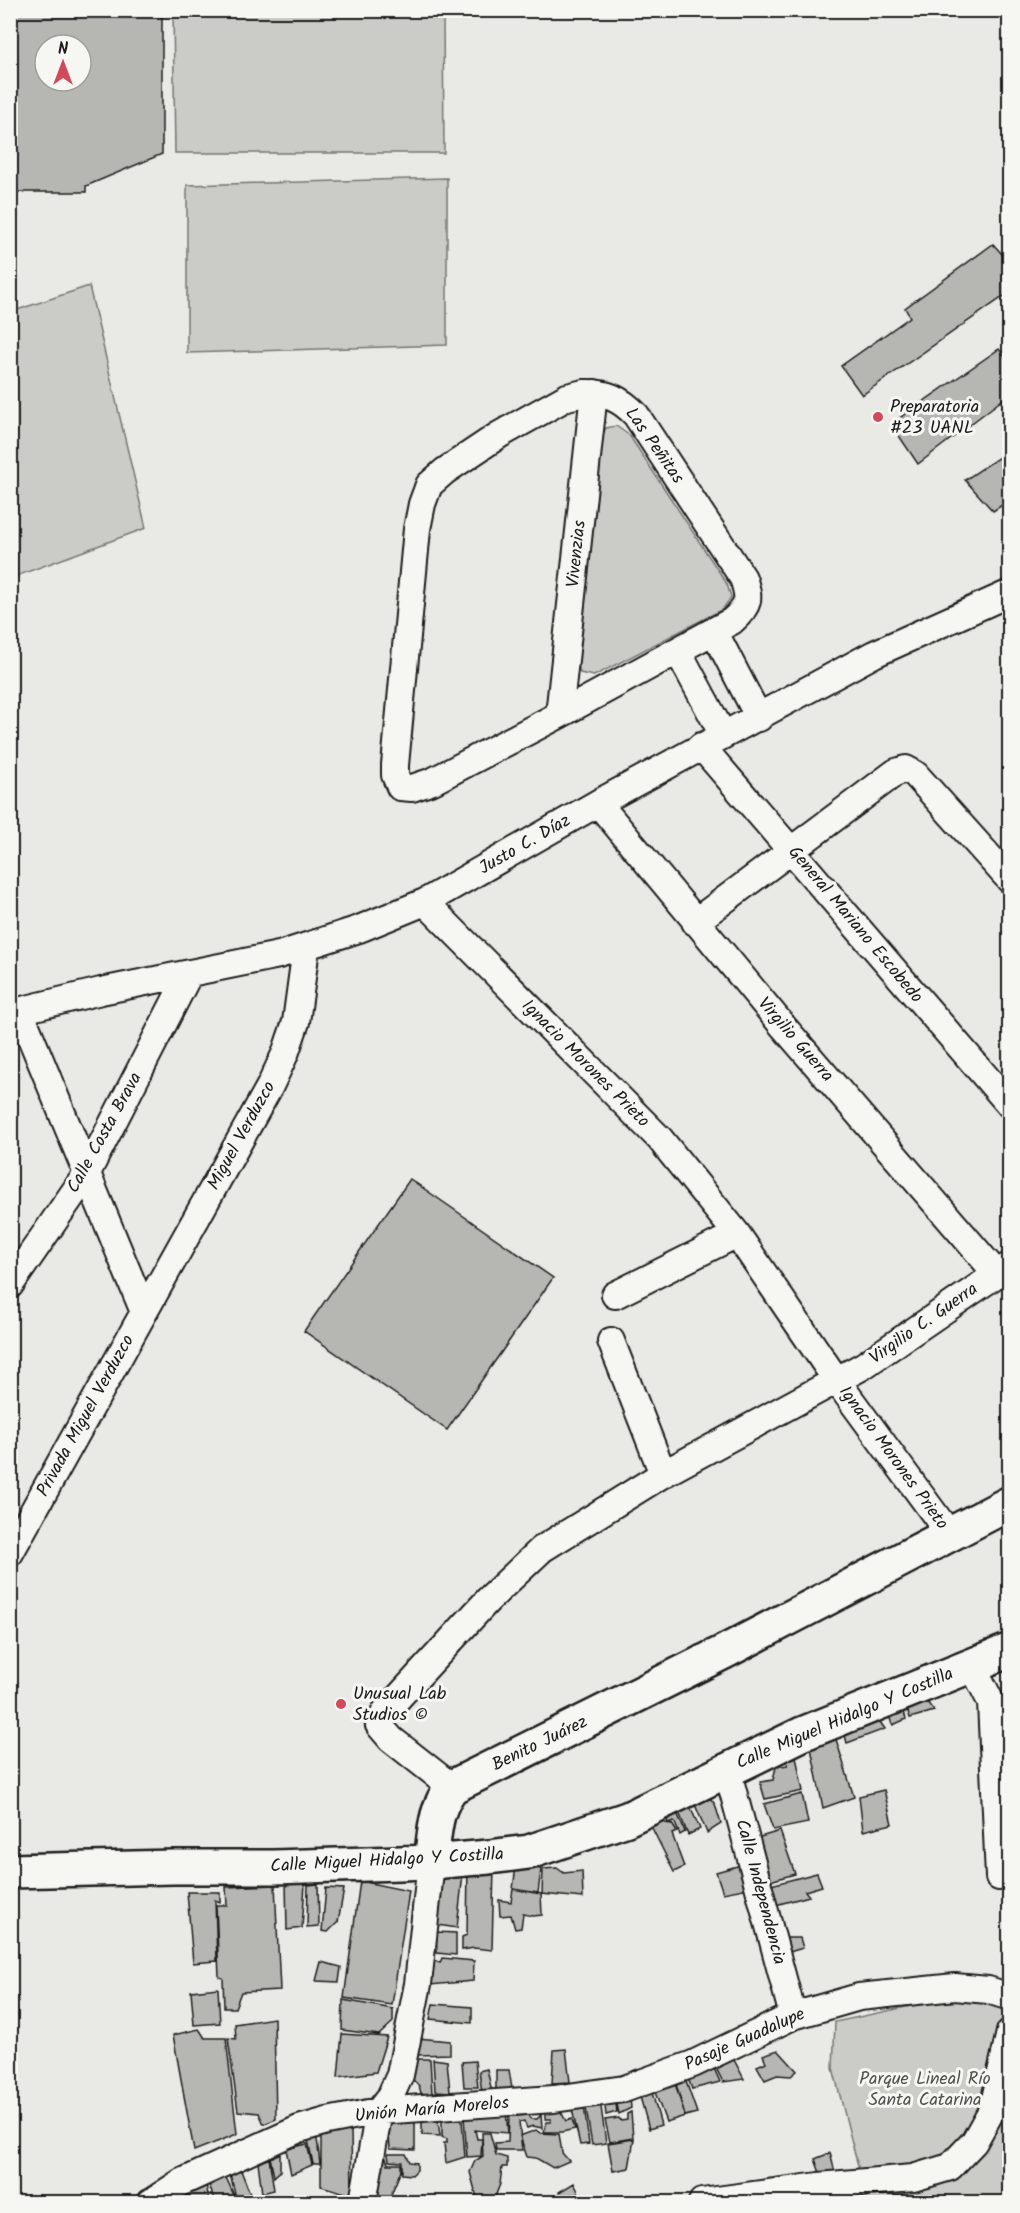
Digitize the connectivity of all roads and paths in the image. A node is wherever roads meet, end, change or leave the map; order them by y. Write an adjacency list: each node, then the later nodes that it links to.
1 (594, 393): 3 (street, Las Peñitas); 5 (street, Vivenzias); 5 (street, Las Peñitas)
2 (1010, 593): 6 (street, Justo C. Díaz)
3 (714, 631): 4 (street, Las Peñitas); 6 (street)
4 (678, 651): 5 (street, Las Peñitas); 7 (street, General Mariano Escobedo)
5 (559, 715)
6 (759, 718): 7 (street, Justo C. Díaz)
7 (712, 741): 8 (street, Justo C. Díaz); 9 (street, General Mariano Escobedo)
8 (598, 803): 11 (street, Justo C. Díaz); 12 (street, Virgilio Guerra)
9 (791, 850): 10 (street); 12 (street); 16 (street, General Mariano Escobedo)
10 (1010, 880)
11 (425, 902): 13 (street, Justo C. Díaz); 18 (street, Ignacio Morones Prieto)
12 (695, 922): 19 (street, Virgilio Guerra)
13 (306, 948): 14 (street, Justo C. Díaz); 22 (street, Miguel Verduzco)
14 (189, 974): 15 (street, Justo C. Díaz); 17 (street, Calle Costa Brava)
15 (15, 1012): 17 (street)
16 (1010, 1105)
17 (86, 1175): 20 (street, Calle Costa Brava); 22 (street)
18 (737, 1234): 21 (street); 24 (street, Ignacio Morones Prieto)
19 (1003, 1269): 24 (street, Virgilio C. Guerra)
20 (14, 1272)
21 (615, 1295)
22 (144, 1312): 28 (street, Privada Miguel Verduzco)
23 (611, 1341): 25 (street)
24 (837, 1381): 25 (street, Ignacio Morones Prieto); 27 (street, Ignacio Morones Prieto)
25 (663, 1474): 32 (street, Ignacio Morones Prieto)
26 (1010, 1503): 27 (street, Benito Juárez)
27 (950, 1535): 32 (street, Benito Juárez)
28 (10, 1553)
29 (1010, 1650): 30 (street, Calle Miguel Hidalgo Y Costilla)
30 (972, 1665): 31 (street, Calle Miguel Hidalgo Y Costilla); 35 (street)
31 (727, 1769): 33 (street, Calle Miguel Hidalgo Y Costilla); 37 (street, Calle Independencia)
32 (453, 1787): 33 (street)
33 (431, 1862): 34 (street, Calle Miguel Hidalgo Y Costilla); 40 (street)
34 (10, 1871)
35 (999, 1877)
36 (1010, 1997): 37 (street, Pasaje Guadalupe)
37 (793, 2016): 39 (street, Pasaje Guadalupe)
38 (1010, 2032): 43 (street)
39 (624, 2089): 40 (street, Unión María Morelos)
40 (379, 2111): 41 (street, Unión María Morelos); 42 (street)
41 (151, 2202)
42 (363, 2202)
43 (702, 2202)

